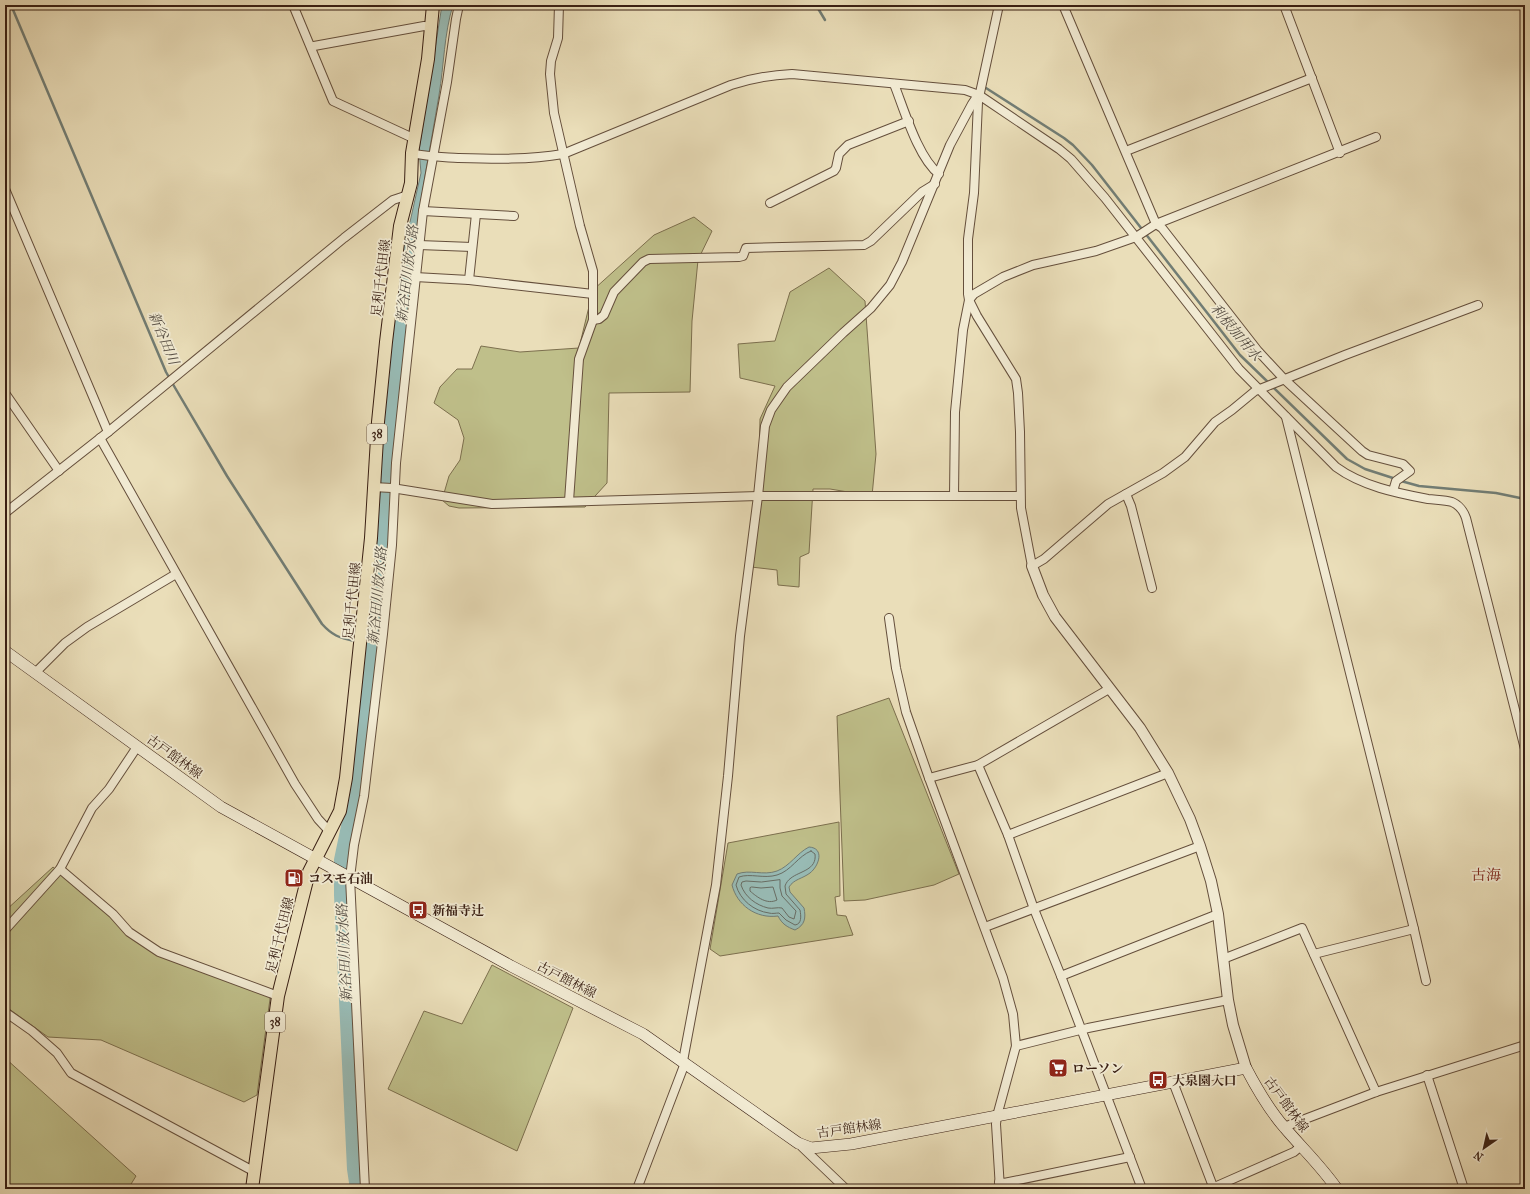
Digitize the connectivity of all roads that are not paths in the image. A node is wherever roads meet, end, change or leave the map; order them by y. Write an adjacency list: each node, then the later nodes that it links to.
1 (293, 5): 9 (street)
2 (433, 5): 8 (main road, 足利千代田線 / 38)
3 (459, 5): 20 (street)
4 (559, 5): 19 (street)
5 (999, 5): 12 (street)
6 (1063, 5): 16 (street)
7 (1284, 5): 10 (street)
8 (432, 27): 9 (street); 15 (main road, 足利千代田線 / 38)
9 (310, 47): 15 (street)
10 (1312, 78): 16 (street); 17 (street)
11 (894, 84): 12 (street); 13 (street); 19 (street)
12 (979, 95): 21 (street); 30 (street); 36 (street)
13 (909, 121): 21 (street); 25 (street)
14 (1376, 138): 17 (street)
15 (415, 139): 18 (main road, 足利千代田線 / 38)
16 (1126, 151): 29 (street)
17 (1340, 153): 29 (street)
18 (414, 154): 20 (street); 24 (main road, 足利千代田線 / 38)
19 (563, 154): 20 (street); 35 (street)
20 (431, 156): 26 (street)
21 (939, 174): 22 (street)
22 (935, 184): 38 (street); 50 (street)
23 (5, 189): 43 (street)
24 (408, 195): 43 (street); 46 (main road, 足利千代田線 / 38)
25 (770, 203)
26 (423, 211): 27 (street); 31 (street)
27 (476, 214): 28 (street); 32 (street)
28 (514, 216)
29 (1156, 224): 30 (street); 39 (street)
30 (1141, 234): 36 (street); 40 (street)
31 (419, 245): 32 (street); 33 (street)
32 (472, 247): 34 (street)
33 (415, 277): 34 (street); 47 (street)
34 (469, 280): 35 (street)
35 (593, 294): 38 (street)
36 (969, 300): 51 (street); 52 (street)
37 (1478, 304): 39 (street)
38 (593, 320): 53 (street)
39 (1284, 379): 40 (street); 48 (street)
40 (1260, 390): 42 (street); 49 (street)
41 (5, 393): 45 (street)
42 (1285, 416): 48 (street); 76 (street)
43 (108, 432): 44 (street)
44 (100, 438): 45 (street); 56 (street)
45 (59, 471): 54 (street)
46 (377, 487): 47 (street); 67 (main road, 足利千代田線 / 38)
47 (394, 488): 53 (street); 72 (street)
48 (1393, 491): 63 (street)
49 (1126, 494): 55 (street); 57 (street)
50 (758, 496): 51 (street); 53 (street); 88 (street)
51 (954, 496): 52 (street)
52 (1020, 496): 55 (street)
53 (569, 501)
54 (6, 511)
55 (1032, 566): 61 (street)
56 (176, 574): 60 (street); 67 (street)
57 (1152, 588)
58 (889, 618): 66 (street)
59 (5, 651): 60 (main road, 古戸館林線)
60 (35, 673): 62 (main road, 古戸館林線)
61 (1109, 689): 64 (street); 65 (street)
62 (139, 747): 70 (main road, 古戸館林線); 71 (street)
63 (1525, 749)
64 (978, 765): 66 (street); 68 (street)
65 (1168, 773): 68 (street); 69 (street)
66 (929, 778): 75 (street)
67 (330, 832): 70 (main road, 足利千代田線 / 38)
68 (1008, 835): 73 (street)
69 (1200, 846): 73 (street); 74 (street)
70 (315, 859): 72 (main road, 古戸館林線); 82 (main road, 足利千代田線 / 38)
71 (60, 869): 77 (street); 82 (street)
72 (349, 878): 88 (main road, 古戸館林線); 103 (street)
73 (1034, 909): 75 (street); 80 (street)
74 (1218, 914): 79 (street); 80 (street)
75 (986, 928): 87 (street)
76 (1414, 929): 78 (street); 81 (street)
77 (5, 930)
78 (1314, 954): 79 (street); 92 (street)
79 (1223, 959): 83 (street)
80 (1061, 976): 85 (street)
81 (1426, 981)
82 (278, 996): 99 (main road, 足利千代田線 / 38)
83 (1228, 1000): 85 (street); 89 (street)
84 (5, 1012): 99 (street)
85 (1081, 1030): 87 (street); 93 (street)
86 (1525, 1045): 90 (street)
87 (1016, 1046): 94 (street)
88 (684, 1062): 96 (main road, 古戸館林線); 104 (street)
89 (1246, 1068): 91 (main road, 古戸館林線); 95 (main road, 古戸館林線)
90 (1427, 1075): 92 (street); 108 (street)
91 (1173, 1082): 93 (main road, 古戸館林線); 102 (street)
92 (1376, 1092): 95 (street)
93 (1106, 1094): 94 (main road, 古戸館林線); 98 (street)
94 (997, 1116): 96 (main road, 古戸館林線); 100 (street)
95 (1284, 1127): 97 (main road, 古戸館林線)
96 (798, 1143): 105 (street)
97 (1301, 1146): 102 (street); 107 (main road, 古戸館林線)
98 (1130, 1157): 100 (street); 106 (street)
99 (255, 1172): 101 (main road, 足利千代田線 / 38)
100 (999, 1186)
101 (256, 1188)
102 (1213, 1188)
103 (365, 1189)
104 (637, 1189)
105 (846, 1189)
106 (1142, 1189)
107 (1337, 1189)
108 (1464, 1189)

